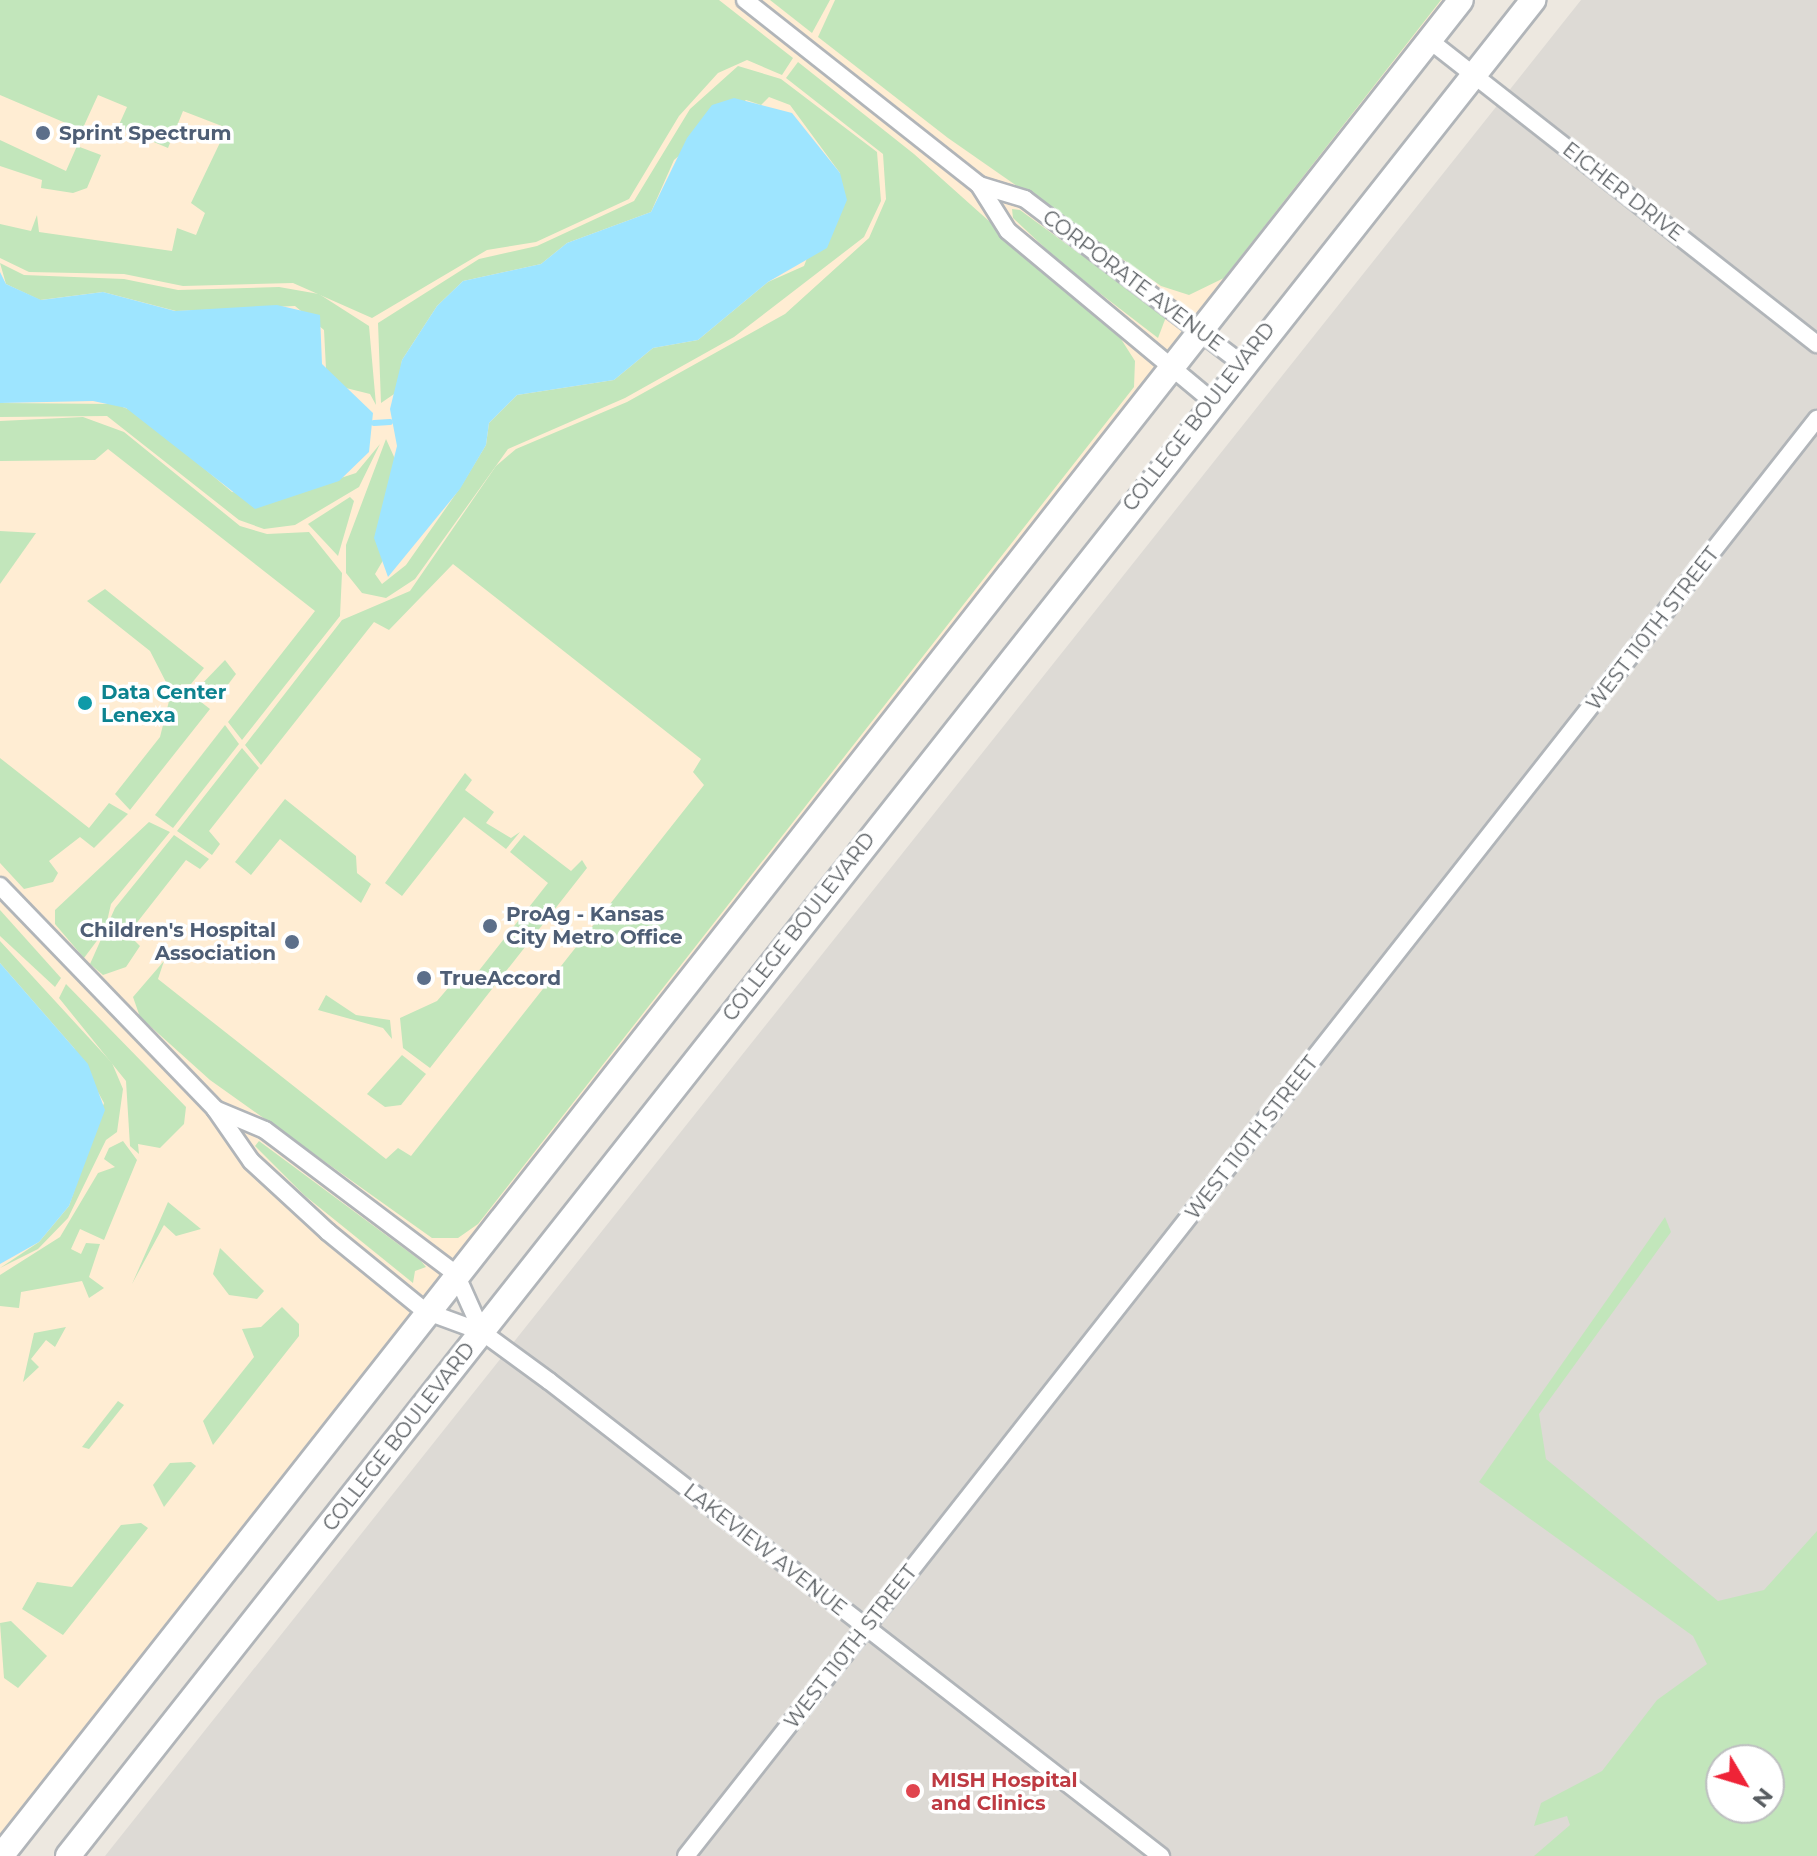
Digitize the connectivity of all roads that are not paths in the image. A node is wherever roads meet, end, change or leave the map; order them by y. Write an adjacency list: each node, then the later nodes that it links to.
1 (745, 0): 6 (street, CORPORATE AVENUE)
2 (1461, 0): 4 (main road)
3 (1533, 0): 5 (main road, COLLEGE BOULEVARD)
4 (1429, 40): 5 (street, EICHER DRIVE); 7 (main road)
5 (1474, 75): 8 (street, EICHER DRIVE); 9 (main road, COLLEGE BOULEVARD)
6 (979, 185): 7 (street, CORPORATE AVENUE); 10 (street, CORPORATE AVENUE)
7 (1197, 330): 9 (street, CORPORATE AVENUE); 10 (main road)
8 (1817, 344)
9 (1241, 363): 11 (main road, COLLEGE BOULEVARD)
10 (1168, 366): 11 (street, CORPORATE AVENUE); 15 (main road)
11 (1211, 400): 17 (main road, COLLEGE BOULEVARD)
12 (1817, 419): 18 (street, WEST 110TH STREET)
13 (0, 886): 14 (street, LAKEVIEW AVENUE)
14 (215, 1109): 15 (street, LAKEVIEW AVENUE); 16 (street, LAKEVIEW AVENUE)
15 (456, 1274): 16 (main road); 17 (street, LAKEVIEW AVENUE)
16 (425, 1311): 17 (street, LAKEVIEW AVENUE); 19 (main road)
17 (482, 1332): 18 (street, LAKEVIEW AVENUE); 20 (main road, COLLEGE BOULEVARD)
18 (866, 1628): 21 (street, WEST 110TH STREET); 22 (street, LAKEVIEW AVENUE)
19 (1, 1856)
20 (68, 1856)
21 (686, 1856)
22 (1161, 1856)

